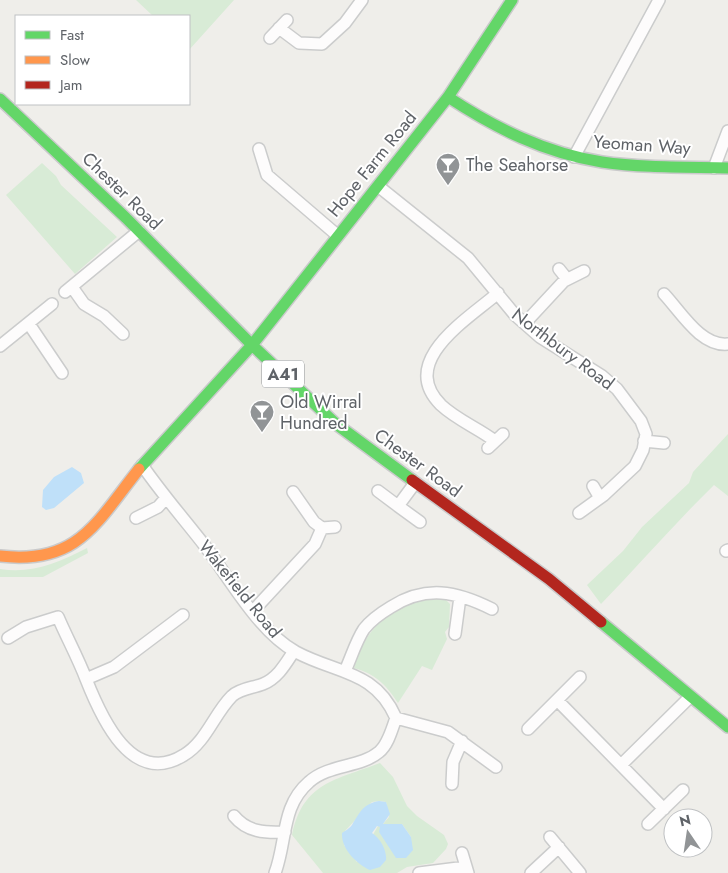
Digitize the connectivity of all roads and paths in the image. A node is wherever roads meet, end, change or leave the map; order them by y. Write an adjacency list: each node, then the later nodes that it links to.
1 (362, 0): 4 (street)
2 (512, 0): 5 (street, Hope Farm Road)
3 (660, 0): 9 (street)
4 (270, 38)
5 (448, 97): 9 (street, Yeoman Way); 12 (street, Hope Farm Road)
6 (0, 99): 13 (street, Chester Road / A41)
7 (728, 131): 10 (street)
8 (259, 149): 14 (street)
9 (574, 156): 10 (street, Yeoman Way)
10 (714, 168): 11 (street, Yeoman Way)
11 (728, 168)
12 (378, 186): 14 (street, Hope Farm Road); 18 (street, Northbury Road)
13 (139, 231): 23 (street); 25 (street, Chester Road / A41)
14 (337, 235): 25 (street, Hope Farm Road)
15 (560, 269): 17 (street)
16 (584, 271): 17 (street)
17 (568, 279): 21 (street)
18 (498, 293): 21 (street, Northbury Road); 28 (street)
19 (664, 294): 24 (street)
20 (52, 304): 22 (street)
21 (525, 323): 29 (street, Northbury Road)
22 (29, 324): 26 (street); 27 (street)
23 (123, 334)
24 (728, 344)
25 (252, 345): 31 (street, Hope Farm Road); 32 (street, Chester Road / A41)
26 (0, 346)
27 (62, 373)
28 (495, 441)
29 (644, 441): 30 (street); 36 (street)
30 (664, 443)
31 (142, 465): 37 (street, Wakefield Road); 44 (street, Hope Farm Road)
32 (415, 483): 38 (street); 55 (street, Chester Road / A41)
33 (593, 486): 36 (street)
34 (378, 491): 38 (street)
35 (293, 492): 42 (street)
36 (600, 498): 39 (street)
37 (165, 499): 40 (street); 47 (street, Wakefield Road)
38 (398, 506): 41 (street)
39 (579, 513)
40 (136, 518)
41 (420, 522)
42 (322, 528): 43 (street); 47 (street)
43 (335, 528)
44 (0, 556)
45 (460, 597): 46 (street); 49 (street); 52 (street)
46 (492, 609)
47 (253, 611): 51 (street, Wakefield Road)
48 (182, 615): 54 (street)
49 (455, 634)
50 (8, 638): 54 (street)
51 (294, 651): 52 (street, Wakefield Road); 54 (street)
52 (345, 671): 57 (street, Wakefield Road)
53 (580, 677): 56 (street)
54 (86, 679)
55 (690, 697): 59 (street, Chester Road / A41); 61 (street)
56 (556, 700): 58 (street); 61 (street)
57 (396, 718): 60 (street); 70 (street)
58 (528, 728)
59 (728, 728)
60 (462, 741): 62 (street); 63 (street)
61 (621, 765): 65 (street)
62 (496, 767)
63 (452, 784)
64 (683, 790): 66 (street)
65 (663, 808)
66 (665, 808)
67 (663, 810): 69 (street)
68 (236, 823): 70 (street)
69 (648, 824)
70 (285, 832): 75 (street)
71 (550, 837): 72 (street)
72 (559, 847): 77 (street); 78 (street)
73 (462, 853): 74 (street)
74 (467, 870): 76 (street)
75 (275, 873)
76 (419, 873)
77 (531, 873)
78 (580, 873)

